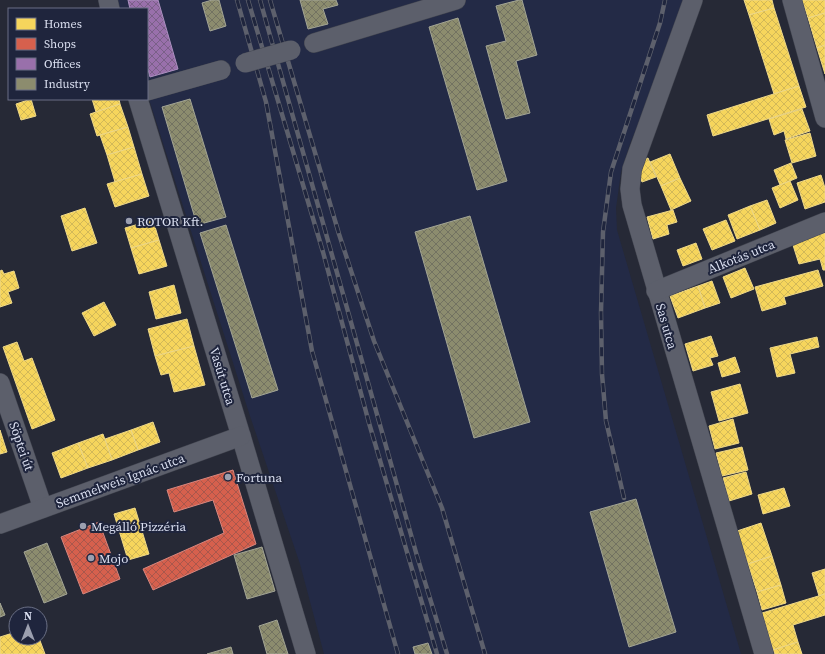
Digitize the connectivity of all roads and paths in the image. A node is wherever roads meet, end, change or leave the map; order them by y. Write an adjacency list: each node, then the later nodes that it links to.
1 (456, 0): 4 (street)
2 (693, 0): 12 (street, Sas utca)
3 (792, 0): 10 (street)
4 (314, 43)
5 (291, 50): 6 (street, bridge)
6 (245, 63)
7 (221, 70): 8 (street)
8 (148, 91)
9 (138, 100): 14 (street, Vasút utca)
10 (825, 118)
11 (825, 222): 12 (street, Alkotás utca)
12 (656, 291): 18 (street, Sas utca)
13 (0, 384): 15 (street, Söptei út)
14 (241, 436): 15 (street, Semmelweis Ignác utca); 17 (street, Vasút utca)
15 (43, 508): 16 (street, Semmelweis Ignác utca)
16 (0, 524)
17 (306, 654)
18 (764, 654)

